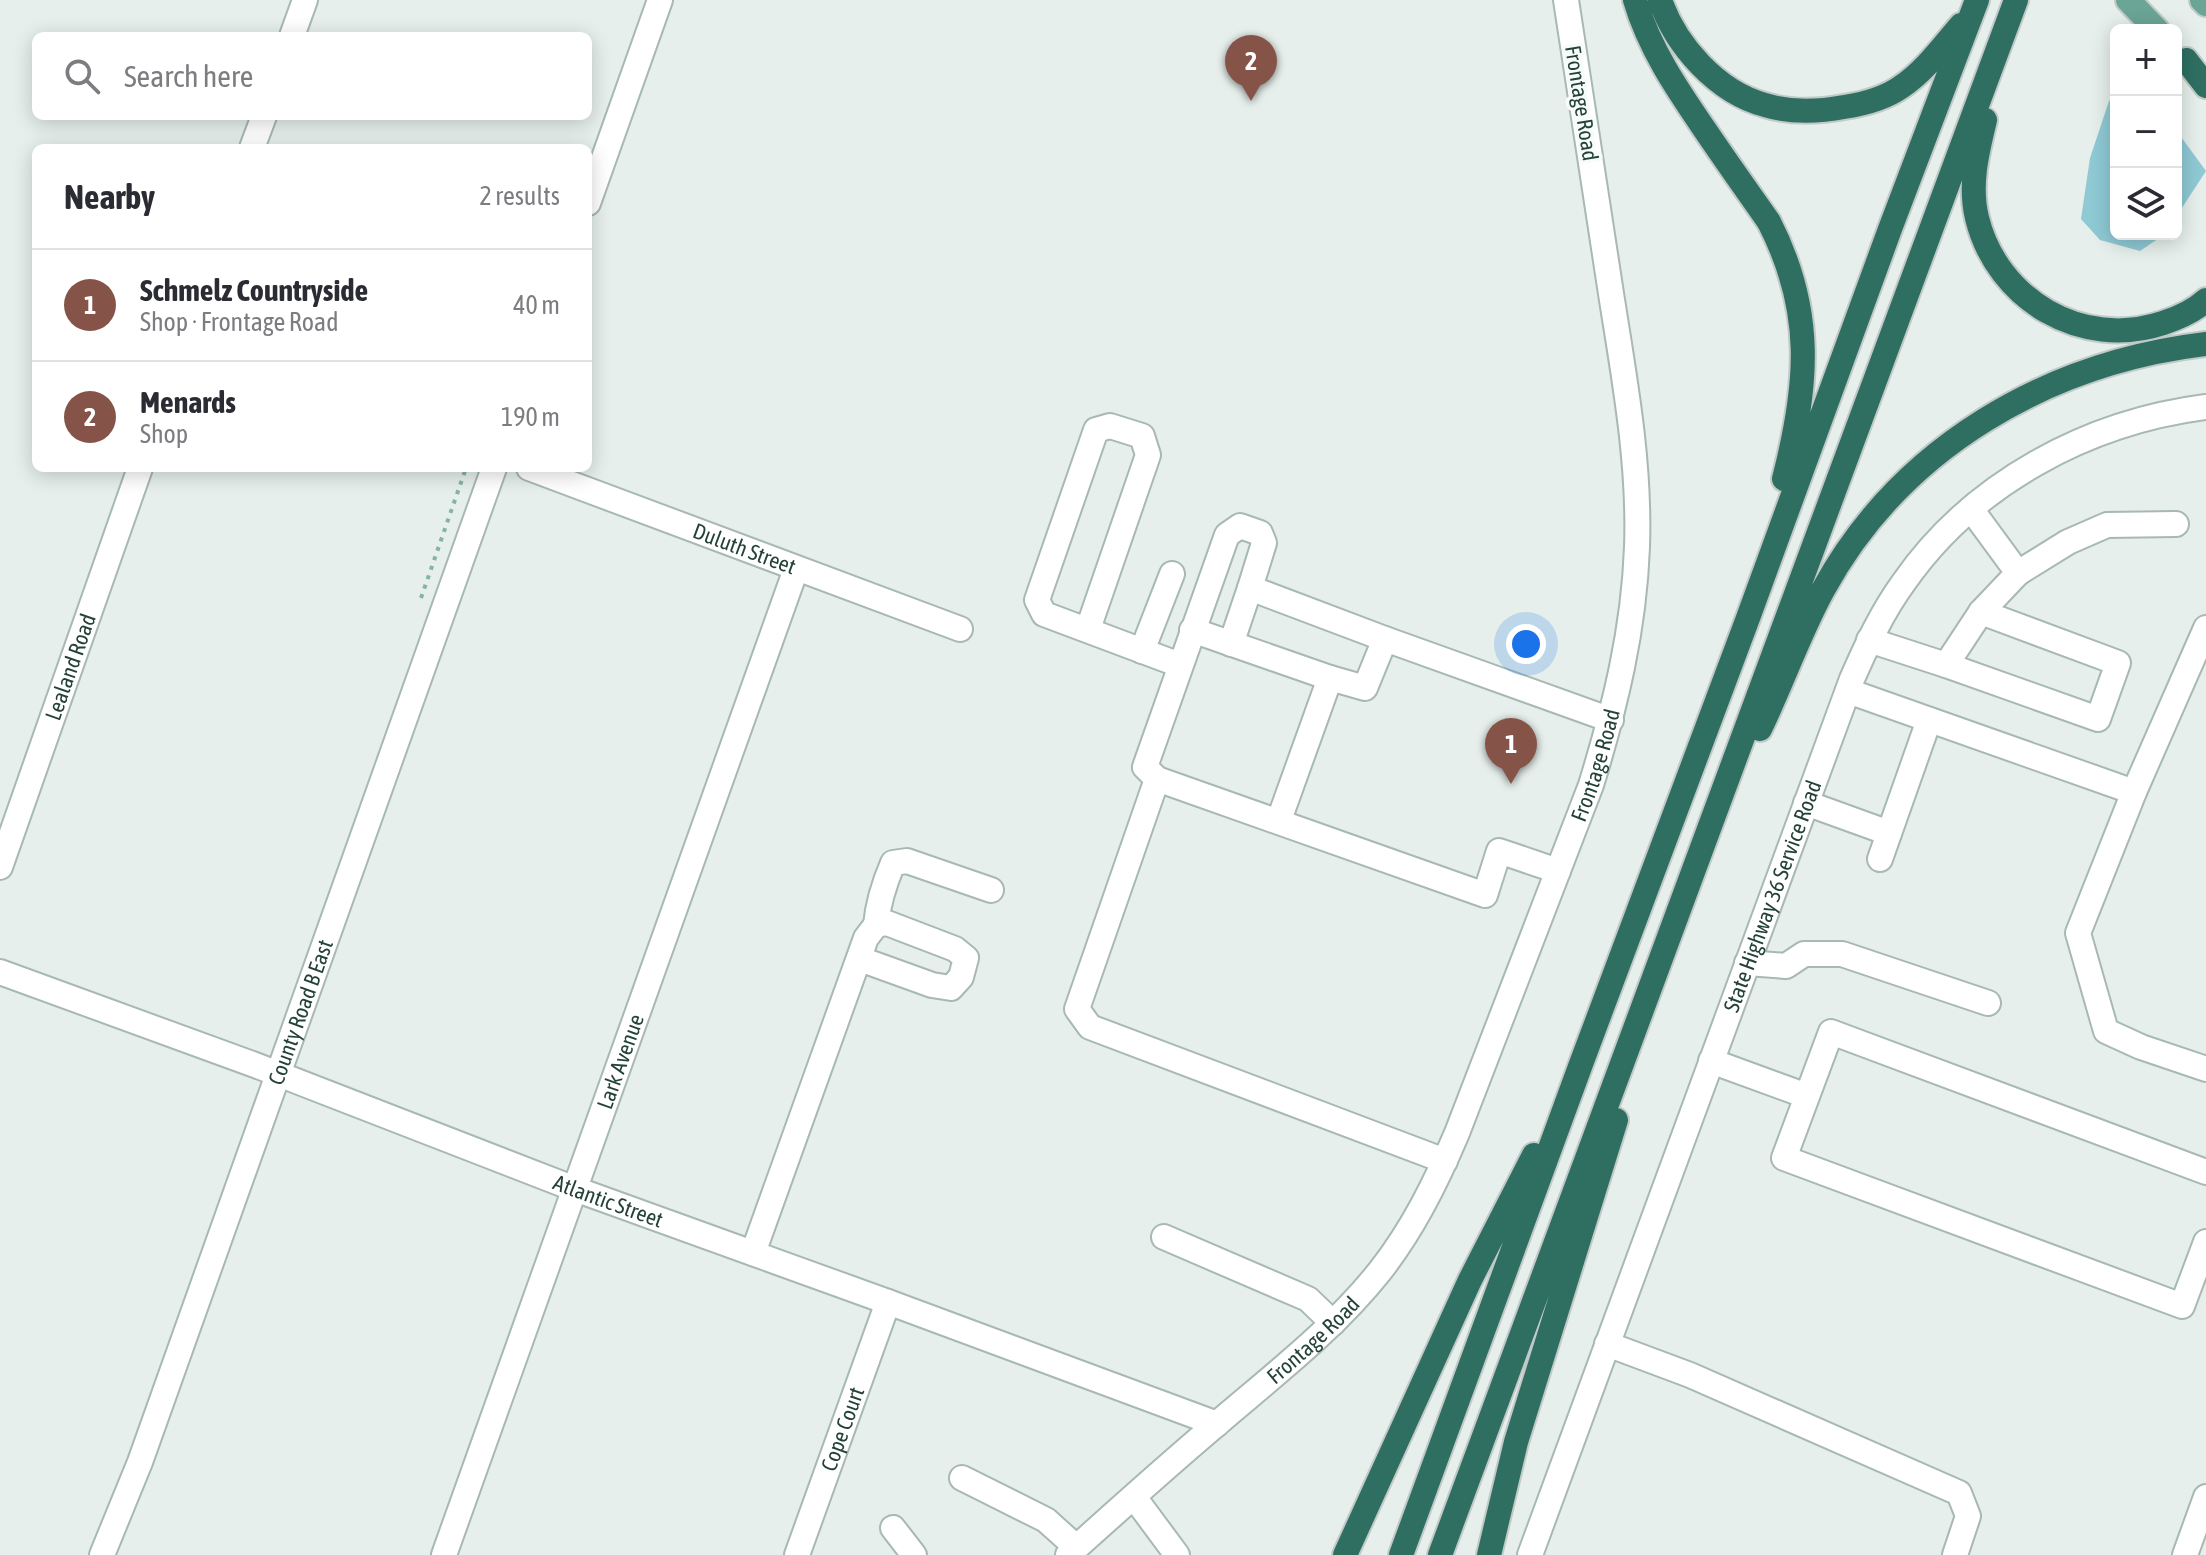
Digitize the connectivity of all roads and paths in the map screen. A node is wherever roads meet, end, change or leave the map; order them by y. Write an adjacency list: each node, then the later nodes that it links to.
1 (305, 0): 11 (street)
2 (660, 0): 16 (street)
3 (1566, 0): 43 (street, Frontage Road)
4 (1635, 0): 30 (highway)
5 (1660, 0): 8 (highway)
6 (2016, 0): 10 (highway)
7 (2128, 0): 9 (main road)
8 (1975, 6): 30 (highway)
9 (2151, 24)
10 (2006, 28): 17 (highway); 51 (highway)
11 (293, 32)
12 (2182, 55): 13 (highway)
13 (2206, 83)
14 (262, 120): 15 (street)
15 (254, 144)
16 (592, 192)
17 (2206, 300)
18 (2206, 344): 51 (highway)
19 (2206, 407): 23 (street, State Highway 36 Service Road)
20 (139, 472): 52 (street, Lealand Road)
21 (493, 472): 64 (street, County Road B East)
22 (540, 472): 25 (street, Duluth Street)
23 (1971, 509): 26 (street); 36 (street, State Highway 36 Service Road)
24 (2176, 524): 26 (street)
25 (796, 569): 32 (street, Duluth Street); 68 (street, Lark Avenue)
26 (2018, 573): 29 (street)
27 (1172, 574): 38 (street)
28 (1250, 588): 34 (street); 35 (street); 37 (street)
29 (1981, 612): 40 (street); 40 (street)
30 (1748, 618): 62 (highway)
31 (2206, 628): 46 (street)
32 (960, 629)
33 (1088, 629): 33 (street); 38 (street)
34 (1192, 630): 37 (street); 39 (street)
35 (1385, 639): 41 (street); 43 (street)
36 (1869, 640): 40 (street); 42 (street, State Highway 36 Service Road)
37 (1231, 644): 41 (street)
38 (1142, 651): 39 (street)
39 (1180, 665): 45 (street)
40 (1946, 665)
41 (1330, 678): 48 (street)
42 (1848, 691): 44 (street); 47 (street, State Highway 36 Service Road)
43 (1611, 720): 53 (street, Frontage Road)
44 (1929, 720): 46 (street); 49 (street)
45 (1157, 779): 48 (street); 66 (street)
46 (2134, 792): 63 (street)
47 (1806, 803): 49 (street); 58 (street, State Highway 36 Service Road)
48 (1279, 820): 53 (street)
49 (1889, 833): 50 (street)
50 (1880, 859)
51 (1696, 860): 55 (highway)
52 (0, 867)
53 (1558, 871): 66 (street, Frontage Road)
54 (991, 890): 56 (street)
55 (1678, 910): 89 (highway); 90 (highway)
56 (876, 925): 57 (street); 57 (street)
57 (860, 959): 71 (street)
58 (1747, 963): 60 (street); 61 (street, State Highway 36 Service Road)
59 (0, 972): 64 (street, Atlantic Street)
60 (1988, 1003)
61 (1711, 1061): 65 (street); 74 (street, State Highway 36 Service Road)
62 (1581, 1064): 87 (highway); 88 (highway)
63 (2206, 1069)
64 (277, 1075): 68 (street, Atlantic Street); 83 (street, County Road B East)
65 (1807, 1096): 67 (street); 70 (street)
66 (1445, 1161): 73 (street, Frontage Road)
67 (2206, 1172)
68 (575, 1189): 71 (street, Atlantic Street); 84 (street, Lark Avenue)
69 (1164, 1237): 73 (street)
70 (2206, 1242)
71 (753, 1253): 72 (street, Atlantic Street)
72 (888, 1302): 75 (street, Atlantic Street); 85 (street, Cope Court)
73 (1333, 1323): 75 (street, Frontage Road)
74 (1607, 1344): 82 (street, State Highway 36 Service Road); 91 (street)
75 (1217, 1424): 77 (street, Frontage Road)
76 (962, 1478): 80 (street)
77 (1134, 1497): 80 (street, Frontage Road); 81 (street)
78 (2206, 1497): 92 (street)
79 (893, 1528): 86 (street)
80 (1072, 1551)
81 (1171, 1552)
82 (1540, 1552)
83 (102, 1555)
84 (444, 1555)
85 (797, 1555)
86 (914, 1555)
87 (1345, 1555)
88 (1401, 1555)
89 (1440, 1555)
90 (1489, 1555)
91 (1955, 1555)
92 (2185, 1555)

